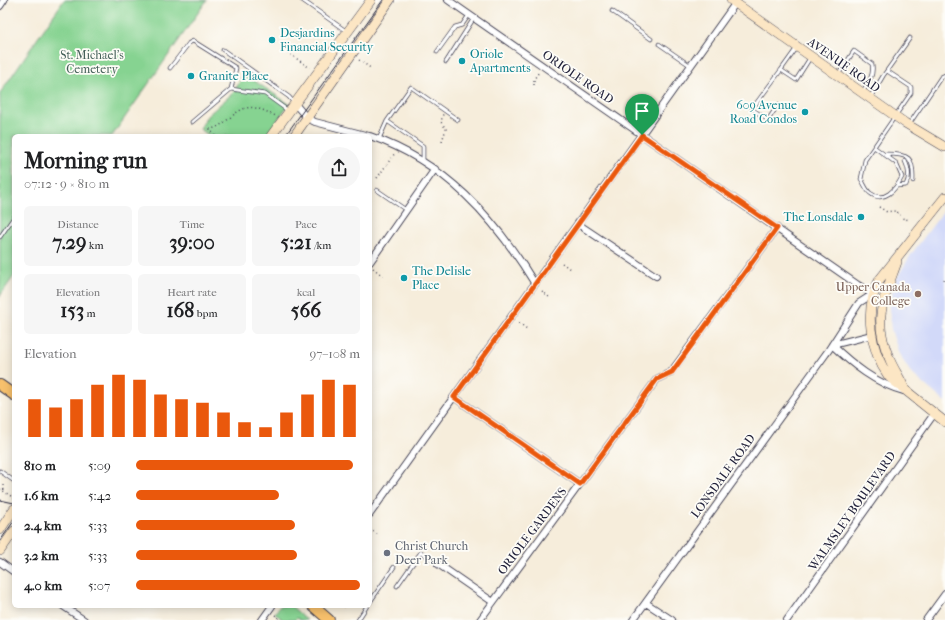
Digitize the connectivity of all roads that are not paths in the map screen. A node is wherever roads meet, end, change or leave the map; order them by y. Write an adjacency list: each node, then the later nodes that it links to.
1 (4, 0): 7 (street)
2 (303, 0): 10 (lane)
3 (371, 0): 10 (main road)
4 (390, 0): 31 (main road)
5 (448, 0): 9 (street, ORIOLE ROAD)
6 (734, 1): 14 (main road, AVENUE ROAD); 19 (street)
7 (0, 6)
8 (612, 11): 11 (lane)
9 (472, 17): 16 (lane); 18 (lane); 39 (street, ORIOLE ROAD)
10 (348, 32): 29 (main road)
11 (651, 38)
12 (910, 38): 22 (lane)
13 (659, 44): 19 (lane)
14 (797, 47): 17 (main road, AVENUE ROAD); 21 (lane)
15 (223, 50): 29 (lane)
16 (436, 52)
17 (811, 57): 21 (lane); 23 (main road, AVENUE ROAD)
18 (446, 62)
19 (691, 66): 39 (street)
20 (170, 68): 25 (lane)
21 (781, 70): 28 (lane)
22 (887, 70): 27 (lane); 30 (lane)
23 (838, 75): 26 (main road, AVENUE ROAD); 26 (lane)
24 (945, 75): 35 (lane)
25 (231, 89): 29 (lane); 34 (lane)
26 (862, 92): 27 (main road, AVENUE ROAD)
27 (870, 98): 30 (main road, AVENUE ROAD)
28 (778, 105)
29 (292, 108): 31 (street); 36 (main road)
30 (895, 115): 35 (main road, AVENUE ROAD); 42 (lane)
31 (307, 118): 37 (main road); 38 (street)
32 (458, 120): 33 (lane)
33 (387, 121): 41 (lane); 45 (lane)
34 (192, 122)
35 (909, 125): 43 (main road, AVENUE ROAD)
36 (272, 134)
37 (295, 134)
38 (359, 134)
39 (642, 135): 54 (street); 55 (street, ORIOLE ROAD)
40 (372, 137): 41 (street)
41 (379, 140): 45 (street)
42 (874, 147): 44 (lane); 49 (lane)
43 (945, 147)
44 (886, 154): 48 (lane); 49 (lane)
45 (422, 160): 47 (street)
46 (905, 161): 49 (lane)
47 (435, 169): 52 (street); 60 (street)
48 (913, 181)
49 (897, 186)
50 (377, 190): 52 (lane)
51 (945, 197): 57 (main road)
52 (406, 210): 58 (street)
53 (12, 220): 56 (lane)
54 (578, 224): 59 (street); 60 (street)
55 (777, 228): 61 (street, ORIOLE ROAD); 73 (street, ORIOLE GARDENS)
56 (0, 237)
57 (899, 257): 61 (main road); 62 (main road)
58 (372, 265)
59 (656, 276)
60 (535, 284): 68 (street)
61 (873, 294): 62 (main road); 63 (main road); 64 (street, LONSDALE ROAD)
62 (880, 317): 66 (main road)
63 (872, 335): 64 (street); 66 (main road)
64 (832, 345): 66 (street); 87 (street, LONSDALE ROAD)
65 (0, 385): 67 (main road)
66 (905, 391): 69 (main road)
67 (12, 394)
68 (454, 397): 73 (street); 74 (street)
69 (934, 414): 70 (main road); 99 (street, WALMSLEY BOULEVARD)
70 (945, 422)
71 (0, 471): 72 (lane)
72 (12, 480)
73 (580, 484): 86 (street, ORIOLE GARDENS)
74 (372, 511)
75 (12, 512): 76 (main road)
76 (0, 530)
77 (12, 533): 78 (main road)
78 (0, 551)
79 (0, 562): 82 (street)
80 (438, 564): 83 (lane); 86 (street)
81 (394, 567): 85 (lane)
82 (12, 571)
83 (397, 586)
84 (945, 594): 100 (street)
85 (372, 599)
86 (492, 602): 96 (street, ORIOLE GARDENS)
87 (646, 603): 97 (street, LONSDALE ROAD); 98 (street)
88 (66, 608): 92 (street)
89 (271, 608): 93 (street)
90 (315, 608): 94 (main road)
91 (366, 608): 95 (lane)
92 (84, 620)
93 (262, 620)
94 (329, 620)
95 (358, 620)
96 (480, 620)
97 (633, 620)
98 (672, 620)
99 (787, 620)
100 (926, 620)

